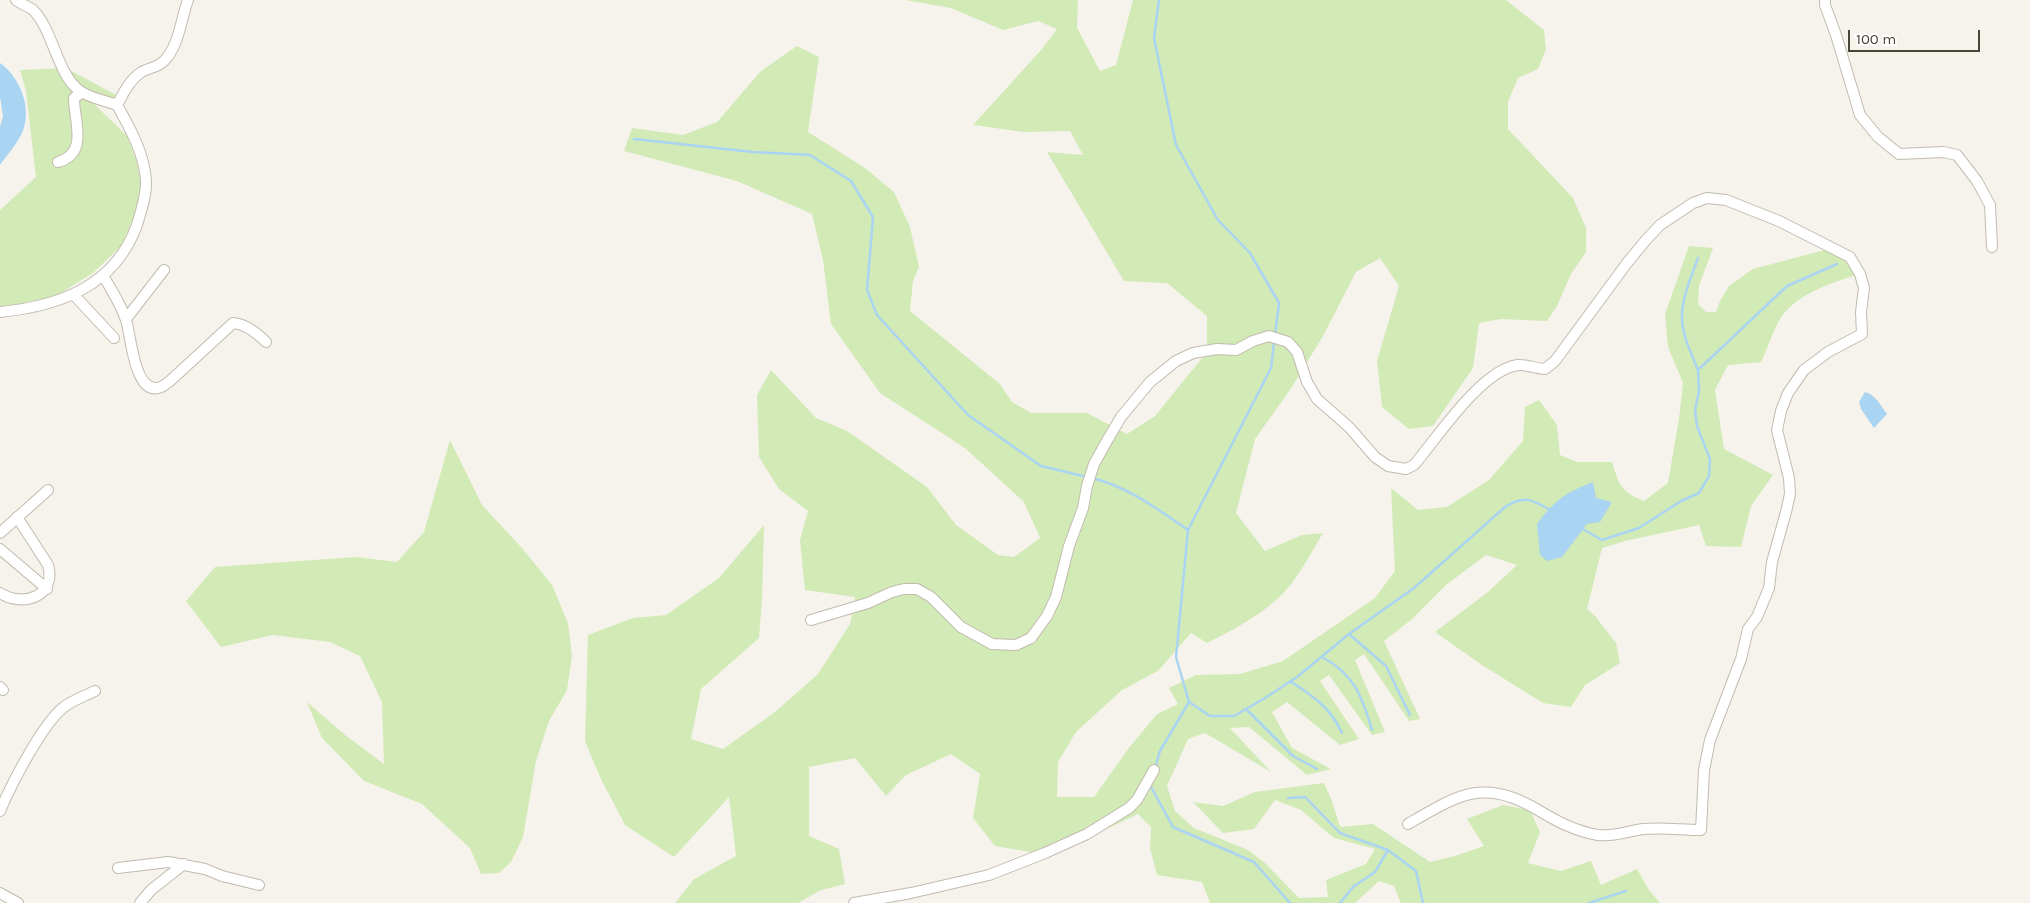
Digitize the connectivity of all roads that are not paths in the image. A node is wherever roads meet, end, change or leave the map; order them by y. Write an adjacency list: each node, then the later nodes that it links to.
1 (16, 0): 4 (street)
2 (188, 0): 5 (street)
3 (1825, 0): 7 (street)
4 (82, 92): 5 (street); 6 (street)
5 (117, 105): 9 (street)
6 (58, 162)
7 (1992, 247)
8 (164, 270): 12 (street)
9 (103, 275): 10 (street); 12 (street)
10 (73, 294): 11 (street); 13 (street)
11 (0, 312)
12 (126, 318): 14 (street)
13 (114, 338)
14 (266, 342)
15 (48, 490): 16 (street)
16 (17, 517): 17 (street); 19 (street)
17 (0, 532)
18 (0, 549): 19 (street)
19 (47, 588): 20 (street)
20 (0, 593)
21 (811, 620): 25 (street)
22 (95, 691): 24 (street)
23 (1154, 770): 32 (street)
24 (0, 811)
25 (1408, 824)
26 (184, 864): 27 (street); 28 (street); 31 (street)
27 (118, 868)
28 (259, 885)
29 (0, 893): 30 (street)
30 (18, 903)
31 (140, 903)
32 (854, 903)

